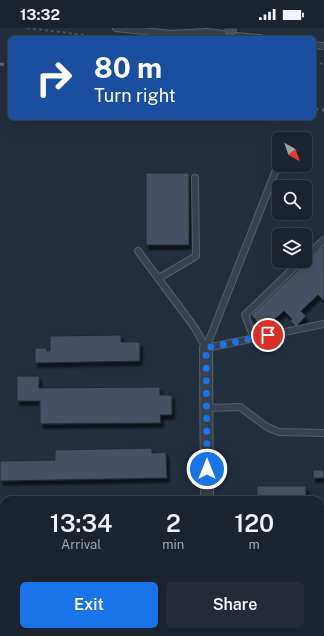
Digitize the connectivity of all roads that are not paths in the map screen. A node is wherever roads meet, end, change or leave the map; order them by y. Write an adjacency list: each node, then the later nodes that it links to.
1 (116, 28): 3 (lane)
2 (195, 28): 3 (lane)
3 (208, 32): 4 (lane)
4 (223, 34)
5 (275, 172): 14 (lane)
6 (195, 178): 11 (lane)
7 (324, 240): 9 (lane)
8 (138, 251): 11 (lane)
9 (312, 251)
10 (295, 268): 13 (lane)
11 (159, 278): 14 (lane)
12 (324, 324): 13 (lane)
13 (254, 338): 14 (lane)
14 (206, 348): 15 (street)
15 (207, 408): 16 (lane); 17 (street)
16 (324, 433)
17 (207, 496)

